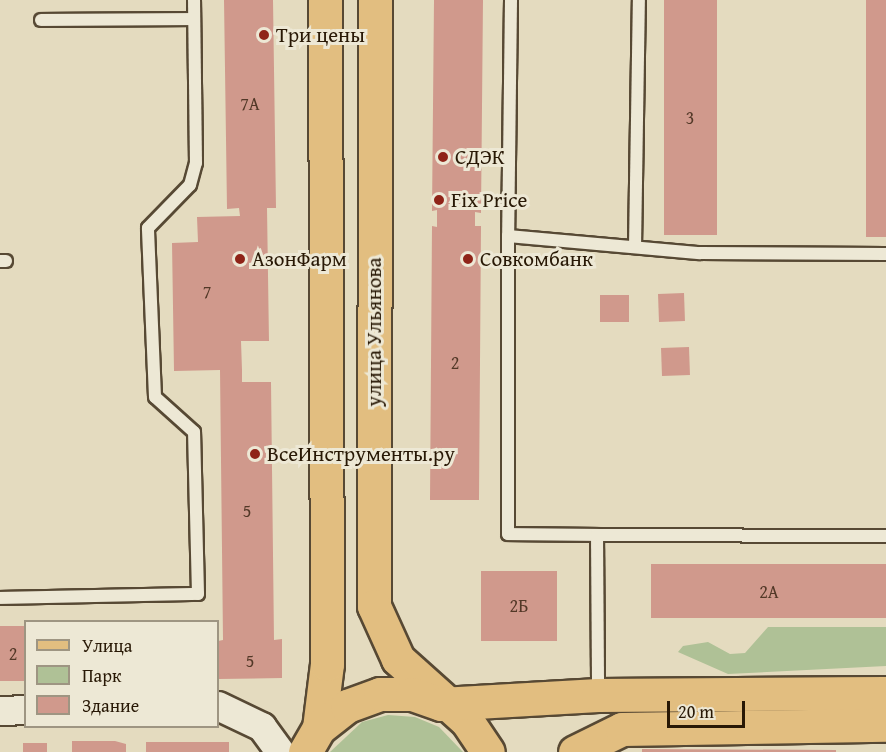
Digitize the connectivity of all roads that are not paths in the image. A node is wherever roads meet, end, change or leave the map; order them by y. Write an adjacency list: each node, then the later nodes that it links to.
1 (194, 0): 6 (lane)
2 (325, 0): 21 (main road)
3 (375, 0): 16 (main road, улица Ульянова)
4 (511, 0): 8 (lane)
5 (639, 0): 9 (lane)
6 (194, 19): 7 (lane); 13 (lane)
7 (41, 20)
8 (508, 236): 9 (lane); 11 (lane)
9 (634, 247): 10 (lane)
10 (886, 254)
11 (597, 535): 12 (lane); 15 (lane)
12 (886, 536)
13 (0, 598)
14 (886, 693): 15 (main road)
15 (598, 695): 16 (main road)
16 (441, 704): 21 (main road); 23 (main road)
17 (219, 706): 22 (street)
18 (24, 710): 19 (street)
19 (0, 711)
20 (886, 725): 24 (main road)
21 (312, 740)
22 (280, 752)
23 (488, 752)
24 (575, 752)

